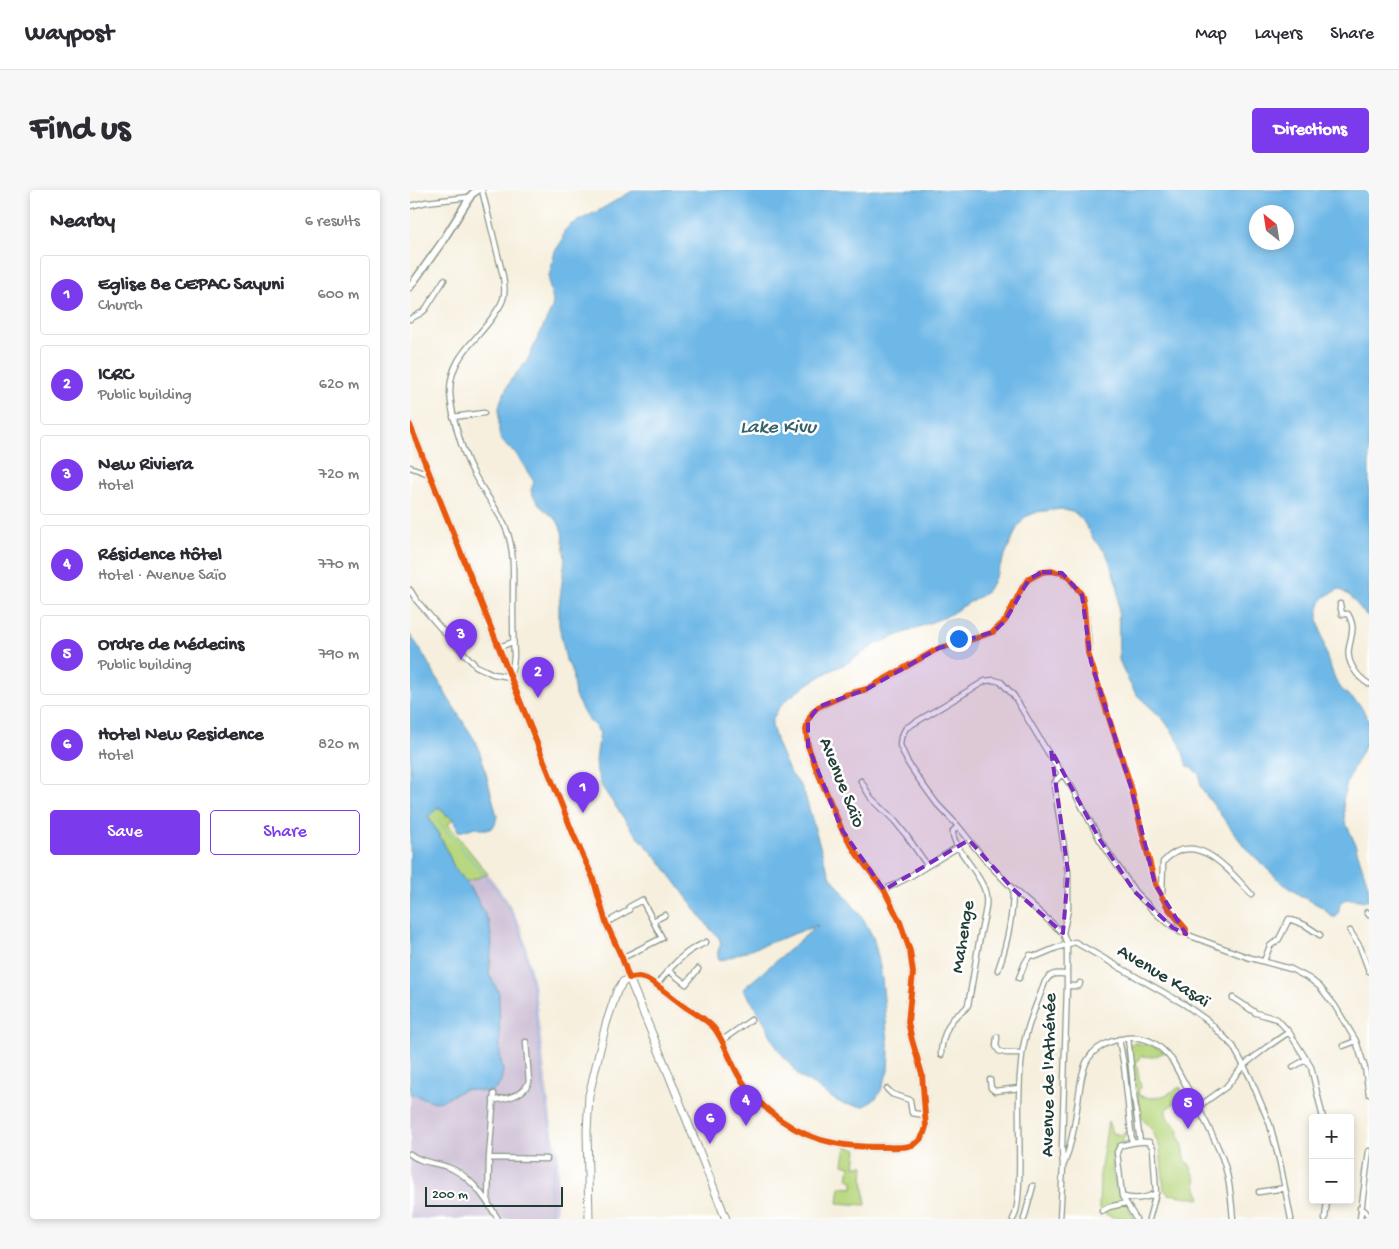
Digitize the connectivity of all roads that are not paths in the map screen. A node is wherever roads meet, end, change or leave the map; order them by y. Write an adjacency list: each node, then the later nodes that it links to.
1 (482, 190): 8 (street)
2 (473, 193): 3 (street); 5 (street)
3 (410, 206)
4 (444, 280): 6 (street)
5 (410, 287)
6 (410, 319)
7 (484, 413): 8 (street)
8 (454, 417): 14 (street)
9 (410, 425): 11 (street)
10 (410, 467): 11 (street)
11 (429, 474): 16 (street)
12 (410, 590): 17 (street)
13 (1340, 604): 18 (street)
14 (513, 642): 16 (street); 17 (street)
15 (1088, 646): 25 (street, Avenue Saïo); 27 (street, Avenue Saïo)
16 (499, 647): 17 (street)
17 (510, 677): 30 (street)
18 (1369, 684)
19 (1062, 774): 21 (street); 32 (street); 33 (street)
20 (861, 781): 23 (street)
21 (958, 826): 22 (street); 24 (street)
22 (958, 847): 23 (street); 60 (street, Mahenge)
23 (927, 865): 25 (street)
24 (1013, 889): 32 (street); 41 (street)
25 (884, 890): 76 (street, Avenue Saïo)
26 (1251, 894): 27 (street)
27 (1162, 898): 33 (street, Avenue Saïo)
28 (665, 915): 29 (street)
29 (653, 922): 30 (street); 37 (street)
30 (606, 923): 37 (street)
31 (1350, 931): 42 (street)
32 (1063, 933): 36 (street, Avenue de l'Athénée)
33 (1186, 934): 38 (street)
34 (1320, 935): 38 (street)
35 (706, 942): 40 (street)
36 (1068, 944): 43 (street, Avenue de l'Athénée); 45 (street); 63 (street, Avenue Kasaï)
37 (622, 958): 44 (street)
38 (1264, 961): 56 (street)
39 (698, 969): 40 (street)
40 (668, 970): 47 (street)
41 (998, 970)
42 (1369, 971)
43 (1067, 974): 48 (street, Avenue de l'Athénée); 59 (street)
44 (629, 978): 47 (street, Avenue Saïo); 97 (main road); 98 (main road)
45 (1020, 978)
46 (1080, 983): 48 (street)
47 (657, 985): 54 (street, Avenue Saïo)
48 (1067, 986): 83 (street, Avenue de l'Athénée)
49 (1233, 998): 51 (street)
50 (751, 1020): 54 (street)
51 (1289, 1032): 61 (street); 63 (street)
52 (997, 1037): 59 (street)
53 (1128, 1038): 55 (street); 62 (street); 74 (street)
54 (721, 1040): 76 (street, Avenue Saïo)
55 (1119, 1040): 64 (street); 83 (street)
56 (1356, 1041): 58 (street); 70 (street)
57 (526, 1042): 73 (street)
58 (1343, 1046)
59 (1022, 1053): 68 (street)
60 (941, 1055)
61 (1307, 1059): 65 (street); 75 (street)
62 (1131, 1064): 64 (street); 71 (street)
63 (1244, 1065): 74 (street); 85 (street, Avenue Kasaï)
64 (1124, 1066): 72 (street)
65 (1293, 1066)
66 (990, 1080): 68 (street)
67 (887, 1088): 76 (street)
68 (1019, 1088): 95 (street)
69 (494, 1094): 73 (street)
70 (1369, 1094)
71 (1134, 1095): 72 (street); 78 (street)
72 (1128, 1096): 77 (street)
73 (493, 1100): 81 (street)
74 (1198, 1107): 103 (street)
75 (1322, 1114)
76 (925, 1115)
77 (1132, 1142): 78 (street); 88 (street)
78 (1140, 1142): 87 (street)
79 (1369, 1151): 92 (street)
80 (410, 1154): 89 (street)
81 (489, 1158): 82 (street); 89 (street)
82 (547, 1159)
83 (1064, 1166): 100 (street, Avenue de l'Athénée)
84 (1034, 1186): 99 (street)
85 (1285, 1188): 86 (street); 104 (street, Avenue Kasaï)
86 (1259, 1192)
87 (1156, 1193): 88 (street); 102 (street)
88 (1122, 1196): 90 (street)
89 (488, 1203): 96 (street)
90 (1126, 1203): 93 (street); 101 (street)
91 (1327, 1204): 105 (street)
92 (1360, 1208): 94 (street); 106 (street)
93 (1102, 1211)
94 (1369, 1217)
95 (1015, 1218)
96 (498, 1219)
97 (589, 1219)
98 (726, 1219)
99 (1024, 1219)
100 (1060, 1219)
101 (1136, 1219)
102 (1149, 1219)
103 (1232, 1219)
104 (1291, 1219)
105 (1326, 1219)
106 (1360, 1219)

